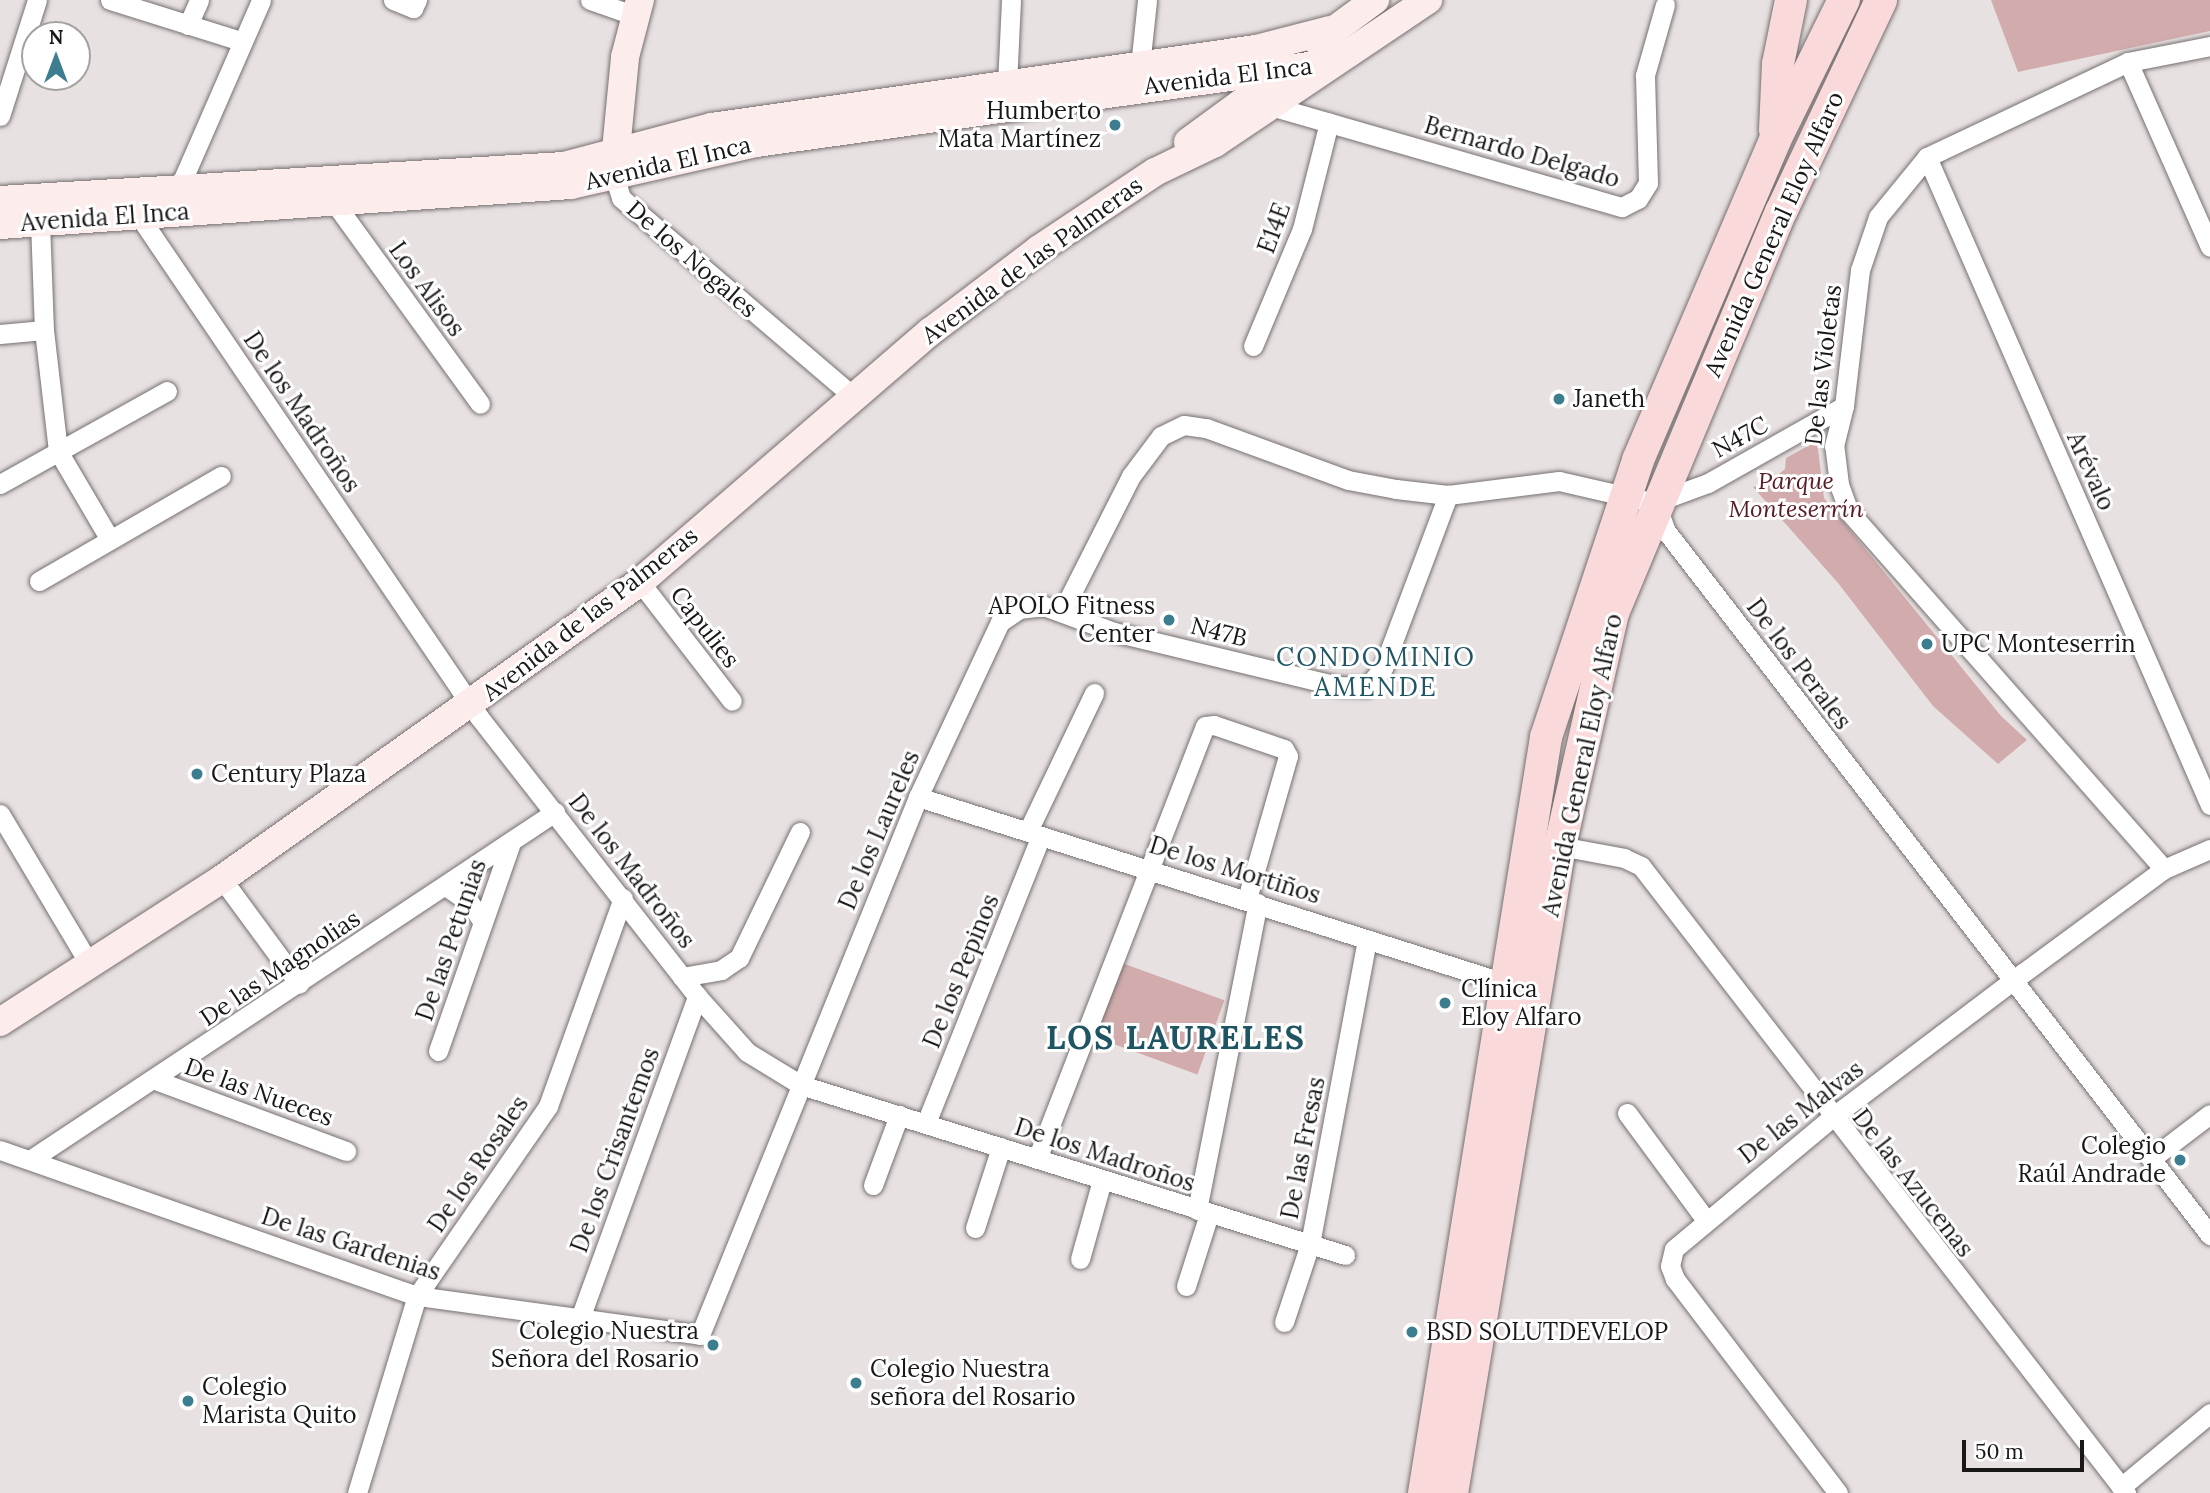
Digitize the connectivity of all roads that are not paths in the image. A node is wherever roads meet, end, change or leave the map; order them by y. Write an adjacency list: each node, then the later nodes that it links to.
1 (37, 0): 27 (street)
2 (110, 0): 17 (street)
3 (199, 0): 17 (street)
4 (261, 0): 19 (street)
5 (393, 0): 14 (street)
6 (590, 0): 16 (street)
7 (1011, 0): 25 (street)
8 (1147, 0): 22 (street)
9 (1375, 0): 18 (main road, Avenida de las Palmeras)
10 (1428, 0): 23 (main road, Avenida El Inca)
11 (1791, 0): 30 (main road)
12 (1844, 0): 30 (main road, Avenida General Eloy Alfaro)
13 (1881, 0): 53 (main road, Avenida General Eloy Alfaro)
14 (415, 4)
15 (1665, 5): 28 (street, Bernardo Delgado)
16 (638, 8): 32 (main road)
17 (188, 25): 19 (street)
18 (1330, 30): 22 (main road, Avenida El Inca); 23 (main road, Avenida de las Palmeras)
19 (240, 41): 34 (street)
20 (2210, 46): 21 (street, De las Violetas)
21 (2128, 62): 31 (street, De las Violetas); 40 (street)
22 (1140, 66): 25 (main road, Avenida El Inca)
23 (1298, 75): 24 (main road, Avenida El Inca); 26 (main road, Avenida de las Palmeras); 28 (street); 29 (main road, Avenida de las Palmeras)
24 (1180, 81): 29 (main road); 32 (main road, Avenida El Inca)
25 (1007, 85): 32 (main road, Avenida El Inca)
26 (1271, 106): 28 (street, Bernardo Delgado); 33 (main road, Avenida de las Palmeras)
27 (0, 116)
28 (1324, 121): 43 (street, E14E)
29 (1204, 127): 33 (main road, Avenida de las Palmeras)
30 (1775, 140): 52 (main road, Avenida General Eloy Alfaro)
31 (1927, 157): 47 (street, De las Violetas); 62 (street, Arévalo)
32 (614, 165): 34 (main road, Avenida El Inca); 37 (main road, Avenida El Inca); 45 (street, De los Nogales)
33 (1155, 172): 45 (main road, Avenida de las Palmeras)
34 (179, 188): 36 (main road, Avenida El Inca)
35 (0, 200): 36 (main road, Avenida El Inca)
36 (137, 202): 37 (main road, Avenida El Inca); 38 (main road, Avenida El Inca); 60 (street, De los Madroños)
37 (334, 202): 46 (street, Los Alisos)
38 (40, 222): 39 (main road, Avenida El Inca); 41 (street)
39 (0, 225)
40 (2210, 247)
41 (44, 330): 42 (street); 48 (street)
42 (0, 334)
43 (1253, 346)
44 (167, 391): 48 (street)
45 (854, 397): 56 (main road, Avenida de las Palmeras)
46 (480, 404)
47 (1844, 406): 53 (street, N47C); 71 (street, De las Violetas)
48 (58, 452): 50 (street); 54 (street)
49 (222, 476): 54 (street)
50 (0, 484)
51 (1448, 495): 52 (street); 57 (street); 57 (street, N47B)
52 (1624, 495): 53 (street); 81 (main road, Avenida General Eloy Alfaro)
53 (1655, 503): 68 (main road, Avenida General Eloy Alfaro); 80 (street, De los Perales)
54 (109, 538): 55 (street)
55 (38, 581)
56 (640, 582): 59 (street, Capulies); 60 (main road, Avenida de las Palmeras)
57 (1062, 612): 61 (street, De los Laureles)
58 (1094, 693): 66 (street, De los Pepinos)
59 (732, 701)
60 (472, 706): 63 (street, De los Madroños); 72 (main road, Avenida de las Palmeras)
61 (918, 796): 66 (street, De los Mortiños); 88 (street, De los Laureles)
62 (2210, 805)
63 (555, 812): 67 (street, De las Magnolias); 74 (street, De los Madroños)
64 (0, 814): 78 (street)
65 (800, 832): 79 (street)
66 (1034, 833): 70 (street, De los Mortiños); 93 (street, De los Pepinos)
67 (510, 845): 73 (street, De las Magnolias); 76 (street, De las Petunias)
68 (1560, 846): 83 (main road, Avenida General Eloy Alfaro); 92 (street, De las Azucenas)
69 (2210, 849): 71 (street, De las Malvas)
70 (1151, 869): 75 (street, De los Mortiños); 75 (street); 97 (street)
71 (2164, 869): 80 (street, De las Malvas)
72 (222, 879): 78 (main road, Avenida de las Palmeras); 82 (street)
73 (447, 887): 76 (street); 82 (street, De las Magnolias)
74 (623, 898): 79 (street, De los Madroños); 110 (street, De los Rosales)
75 (1253, 901): 77 (street, De los Mortiños); 102 (street)
76 (484, 922): 86 (street, De las Petunias)
77 (1367, 939): 81 (street, De los Mortiños); 106 (street, De las Fresas)
78 (90, 965): 85 (main road, Avenida de las Palmeras)
79 (682, 976): 84 (street, De los Madroños)
80 (2011, 982): 92 (street, De las Malvas); 98 (street, De los Perales)
81 (1504, 983): 83 (street, De los Mortiños); 117 (main road, Avenida General Eloy Alfaro)
82 (299, 984): 87 (street, De las Magnolias)
83 (1536, 991): 118 (main road, Avenida General Eloy Alfaro)
84 (697, 996): 88 (street, De los Madroños); 111 (street, De los Crisantemos)
85 (0, 1022)
86 (438, 1051)
87 (155, 1080): 96 (street, De las Nueces); 99 (street, De las Magnolias)
88 (801, 1085): 91 (street, De los Madroños); 113 (street, De los Laureles)
89 (1627, 1114): 103 (street)
90 (2210, 1114): 98 (street)
91 (899, 1115): 93 (street, De los Madroños); 101 (street)
92 (1831, 1118): 103 (street, De las Malvas); 115 (street, De las Azucenas)
93 (926, 1123): 94 (street, De los Madroños)
94 (1001, 1147): 97 (street, De los Madroños); 104 (street)
95 (0, 1150): 99 (street, De las Gardenias)
96 (346, 1151)
97 (1037, 1159): 100 (street, De los Madroños)
98 (2151, 1159): 105 (street, De los Perales)
99 (30, 1160): 110 (street, De las Gardenias)
100 (1102, 1180): 102 (street, De los Madroños); 108 (street)
101 (873, 1185)
102 (1203, 1212): 106 (street, De los Madroños); 109 (street)
103 (1706, 1220): 119 (street, De las Malvas)
104 (975, 1228)
105 (2210, 1235)
106 (1310, 1244): 107 (street, De los Madroños); 112 (street, De las Fresas)
107 (1345, 1255)
108 (1080, 1259)
109 (1186, 1286)
110 (417, 1296): 111 (street, De las Gardenias); 116 (street, De los Rosales)
111 (579, 1321): 113 (street, De las Gardenias)
112 (1284, 1322)
113 (700, 1335)
114 (2210, 1413): 115 (street)
115 (2123, 1490)
116 (357, 1493)
117 (1424, 1493)
118 (1451, 1493)
119 (1838, 1493)

